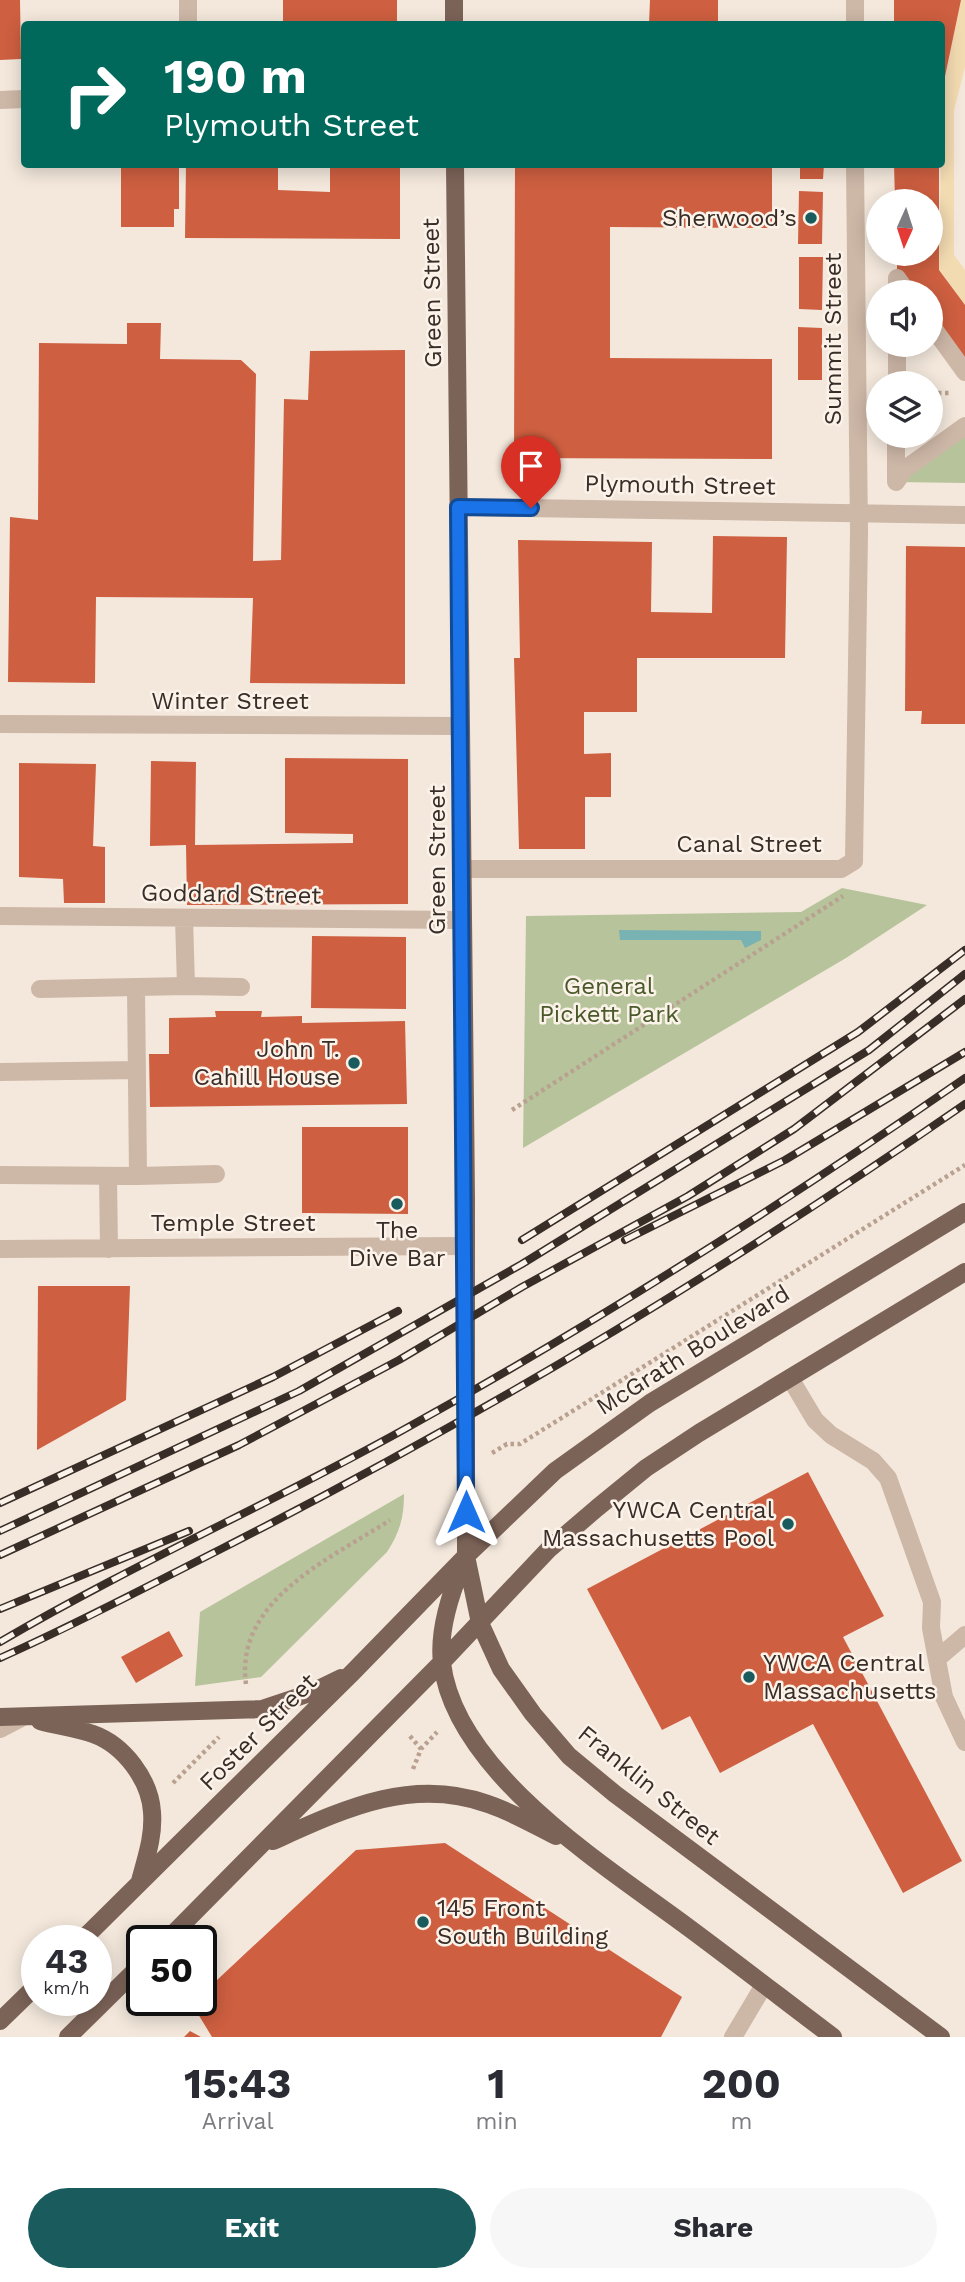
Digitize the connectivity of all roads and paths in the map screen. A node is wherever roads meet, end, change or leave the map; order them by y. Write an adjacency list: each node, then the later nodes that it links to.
1 (188, 0): 4 (street)
2 (454, 0): 5 (main road)
3 (855, 0): 6 (street)
4 (188, 21)
5 (454, 21)
6 (855, 21)
7 (21, 99): 8 (street)
8 (0, 100)
9 (455, 168): 17 (main road, Green Street)
10 (855, 168): 18 (street, Summit Street)
11 (943, 342): 12 (street)
12 (965, 372)
13 (965, 426): 14 (street)
14 (943, 442)
15 (896, 448): 16 (street)
16 (934, 448)
17 (458, 507): 18 (street, Plymouth Street); 21 (main road, Green Street)
18 (858, 512): 19 (street, Plymouth Street); 22 (street, Canal Street)
19 (965, 515)
20 (0, 724): 21 (street, Winter Street)
21 (460, 726): 22 (main road, Green Street)
22 (461, 869): 26 (main road, Green Street)
23 (845, 895): 33 (path)
24 (0, 916): 25 (street, Goddard Street)
25 (184, 918): 26 (street, Goddard Street); 27 (street)
26 (462, 920): 40 (main road, Green Street)
27 (186, 986): 28 (street); 29 (street)
28 (241, 987)
29 (136, 988): 30 (street); 31 (street)
30 (40, 989)
31 (136, 1070): 32 (street); 38 (street)
32 (0, 1072)
33 (512, 1110)
34 (965, 1165): 45 (path, McGrath Boulevard)
35 (216, 1174): 38 (street)
36 (0, 1175): 37 (street)
37 (108, 1176): 38 (street); 42 (street)
38 (138, 1176)
39 (965, 1212): 47 (main road, McGrath Boulevard)
40 (465, 1246): 42 (street, Temple Street); 47 (main road, Green Street)
41 (0, 1249): 42 (street, Temple Street)
42 (109, 1249)
43 (965, 1272): 44 (main road)
44 (790, 1378): 48 (main road); 50 (street)
45 (508, 1444)
46 (390, 1520): 53 (path)
47 (466, 1556): 48 (main road, Franklin Street); 51 (main road); 52 (main road, Foster Street)
48 (480, 1623): 51 (main road); 76 (main road, Franklin Street)
49 (965, 1634): 50 (street)
50 (937, 1659): 60 (street)
51 (442, 1662): 64 (main road); 65 (main road)
52 (354, 1672): 55 (main road); 66 (main road, Foster Street)
53 (248, 1689)
54 (0, 1717): 55 (main road)
55 (23, 1717): 56 (street); 66 (main road)
56 (0, 1729)
57 (437, 1732): 61 (path)
58 (219, 1736): 63 (path)
59 (410, 1736): 61 (path)
60 (965, 1742)
61 (421, 1749): 62 (path)
62 (411, 1773)
63 (172, 1784)
64 (262, 1846): 65 (main road); 68 (main road)
65 (579, 1846): 70 (main road)
66 (139, 1884): 67 (main road, Foster Street)
67 (97, 1925)
68 (182, 1925)
69 (126, 1981): 73 (main road)
70 (764, 1984): 74 (street); 75 (main road)
71 (21, 2001): 72 (main road)
72 (0, 2021)
73 (68, 2037)
74 (733, 2037)
75 (833, 2037)
76 (941, 2037)

